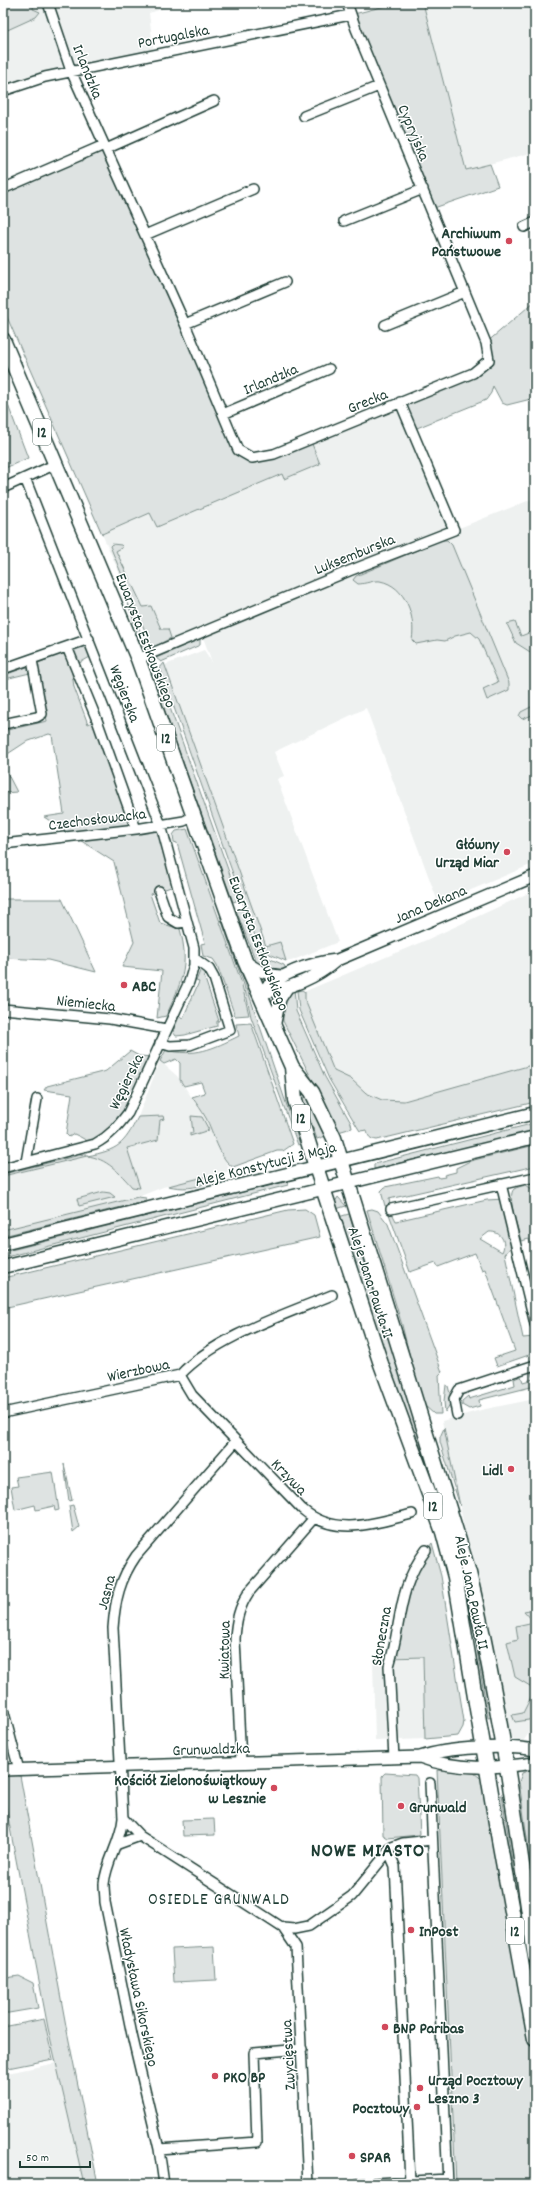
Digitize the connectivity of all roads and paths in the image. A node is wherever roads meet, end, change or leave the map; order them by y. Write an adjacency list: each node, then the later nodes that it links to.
1 (346, 3): 3 (street, Cypryjska)
2 (49, 6): 4 (street, Irlandzka)
3 (350, 15): 4 (street, Portugalska); 5 (street, Cypryjska)
4 (71, 71): 6 (street, Portugalska); 9 (street, Irlandzka)
5 (379, 86): 8 (street); 12 (street, Cypryjska)
6 (3, 91)
7 (214, 101): 9 (street)
8 (304, 116)
9 (105, 147): 10 (street); 16 (street, Irlandzka)
10 (7, 187)
11 (253, 189): 16 (street)
12 (423, 189): 13 (street); 18 (street, Cypryjska)
13 (344, 221)
14 (535, 222): 15 (street)
15 (524, 226)
16 (145, 235): 19 (street, Irlandzka)
17 (285, 282): 19 (street)
18 (465, 292): 20 (street); 22 (street, Cypryjska)
19 (185, 324): 25 (street, Irlandzka)
20 (384, 325)
21 (3, 340): 27 (main road, Ewarysta Estkowskiego / 12)
22 (489, 360): 24 (street, Grecka)
23 (329, 369): 25 (street, Irlandzka)
24 (400, 402): 26 (street, Grecka); 32 (street, Luksemburska)
25 (223, 414): 26 (street, Irlandzka)
26 (252, 458)
27 (56, 464): 28 (street); 32 (main road, Ewarysta Estkowskiego / 12)
28 (25, 478): 29 (street); 30 (street, Węgierska)
29 (3, 488)
30 (89, 639): 31 (street); 37 (street, Węgierska)
31 (67, 647): 33 (street); 38 (street)
32 (138, 659): 36 (main road, Ewarysta Estkowskiego / 12)
33 (32, 660): 34 (street); 35 (street)
34 (3, 669)
35 (3, 724)
36 (194, 816): 37 (street, Czechosłowacka); 45 (main road, Ewarysta Estkowskiego / 12)
37 (161, 825): 38 (street, Czechosłowacka); 42 (street, Węgierska)
38 (136, 828): 39 (street, Czechosłowacka)
39 (3, 844)
40 (535, 876): 44 (street, Jana Dekana)
41 (159, 891): 42 (street)
42 (187, 922): 43 (street, Węgierska)
43 (194, 958): 51 (street, Węgierska); 52 (street, Węgierska)
44 (337, 960): 46 (street, Jana Dekana); 47 (street, Jana Dekana)
45 (245, 961): 46 (street); 48 (main road, Ewarysta Estkowskiego / 12)
46 (283, 976): 48 (street, Jana Dekana)
47 (287, 988): 48 (street, Jana Dekana); 50 (street)
48 (259, 993): 50 (main road, Ewarysta Estkowskiego / 12)
49 (3, 1009): 51 (street, Niemiecka)
50 (274, 1027): 53 (main road, Ewarysta Estkowskiego / 12)
51 (166, 1029): 52 (street, Węgierska)
52 (160, 1043): 58 (street, Węgierska)
53 (292, 1067): 57 (main road, Ewarysta Estkowskiego / 12); 59 (main road, Ewarysta Estkowskiego / 12)
54 (37, 1099): 58 (street)
55 (535, 1113): 57 (main road, Aleje Konstytucji 3 Maja)
56 (535, 1137): 62 (main road)
57 (342, 1161): 59 (main road, Aleje Konstytucji 3 Maja); 62 (main road, Aleje Jana Pawła II / 12)
58 (26, 1162): 60 (street, Węgierska)
59 (316, 1167): 64 (main road, Aleje Jana Pawła II / 12); 66 (main road, Aleje Konstytucji 3 Maja)
60 (3, 1168)
61 (535, 1177): 63 (street)
62 (347, 1182): 64 (main road); 80 (main road, Aleje Jana Pawła II / 12)
63 (501, 1184): 65 (street); 69 (street)
64 (323, 1188): 67 (main road); 79 (main road, Aleje Jana Pawła II / 12)
65 (391, 1209)
66 (3, 1244)
67 (3, 1268)
68 (332, 1295): 71 (street, Wierzbowa)
69 (535, 1324)
70 (535, 1365): 73 (street)
71 (180, 1375): 72 (street, Wierzbowa); 74 (street, Krzywa)
72 (3, 1413)
73 (457, 1416)
74 (236, 1441): 76 (street, Krzywa); 88 (street, Jasna)
75 (412, 1514): 76 (street, Krzywa)
76 (314, 1518): 84 (street, Kwiatowa)
77 (426, 1550): 83 (street, Słoneczna)
78 (3, 1709): 90 (street)
79 (484, 1749): 80 (street, Grunwaldzka); 82 (street, Grunwaldzka); 86 (main road, Aleje Jana Pawła II / 12)
80 (504, 1749): 81 (street, Grunwaldzka); 87 (main road, Aleje Jana Pawła II / 12)
81 (535, 1750)
82 (420, 1757): 83 (street, Grunwaldzka); 86 (street, Grunwaldzka)
83 (394, 1758): 84 (street, Grunwaldzka)
84 (241, 1762): 88 (street, Grunwaldzka)
85 (535, 1763): 87 (street, Grunwaldzka)
86 (487, 1766): 87 (street, Grunwaldzka); 99 (main road, Aleje Jana Pawła II / 12)
87 (507, 1766): 98 (main road, Aleje Jana Pawła II / 12)
88 (120, 1767): 90 (street, Grunwaldzka); 92 (street, Jasna)
89 (3, 1770): 90 (street, Grunwaldzka)
90 (19, 1770)
91 (430, 1783): 94 (street)
92 (123, 1818): 93 (street); 95 (street, Władysława Sikorskiego)
93 (140, 1836): 95 (street); 97 (street)
94 (432, 1840): 96 (street); 103 (street)
95 (118, 1844): 101 (street, Władysława Sikorskiego)
96 (388, 1850): 97 (street); 102 (street)
97 (283, 1928): 100 (street, Zwycięstwa)
98 (535, 1956)
99 (535, 2039)
100 (302, 2049): 101 (street); 105 (street, Zwycięstwa)
101 (159, 2149): 104 (street, Władysława Sikorskiego)
102 (410, 2181): 103 (street); 106 (street)
103 (448, 2181)
104 (164, 2184)
105 (308, 2184)
106 (358, 2184)

